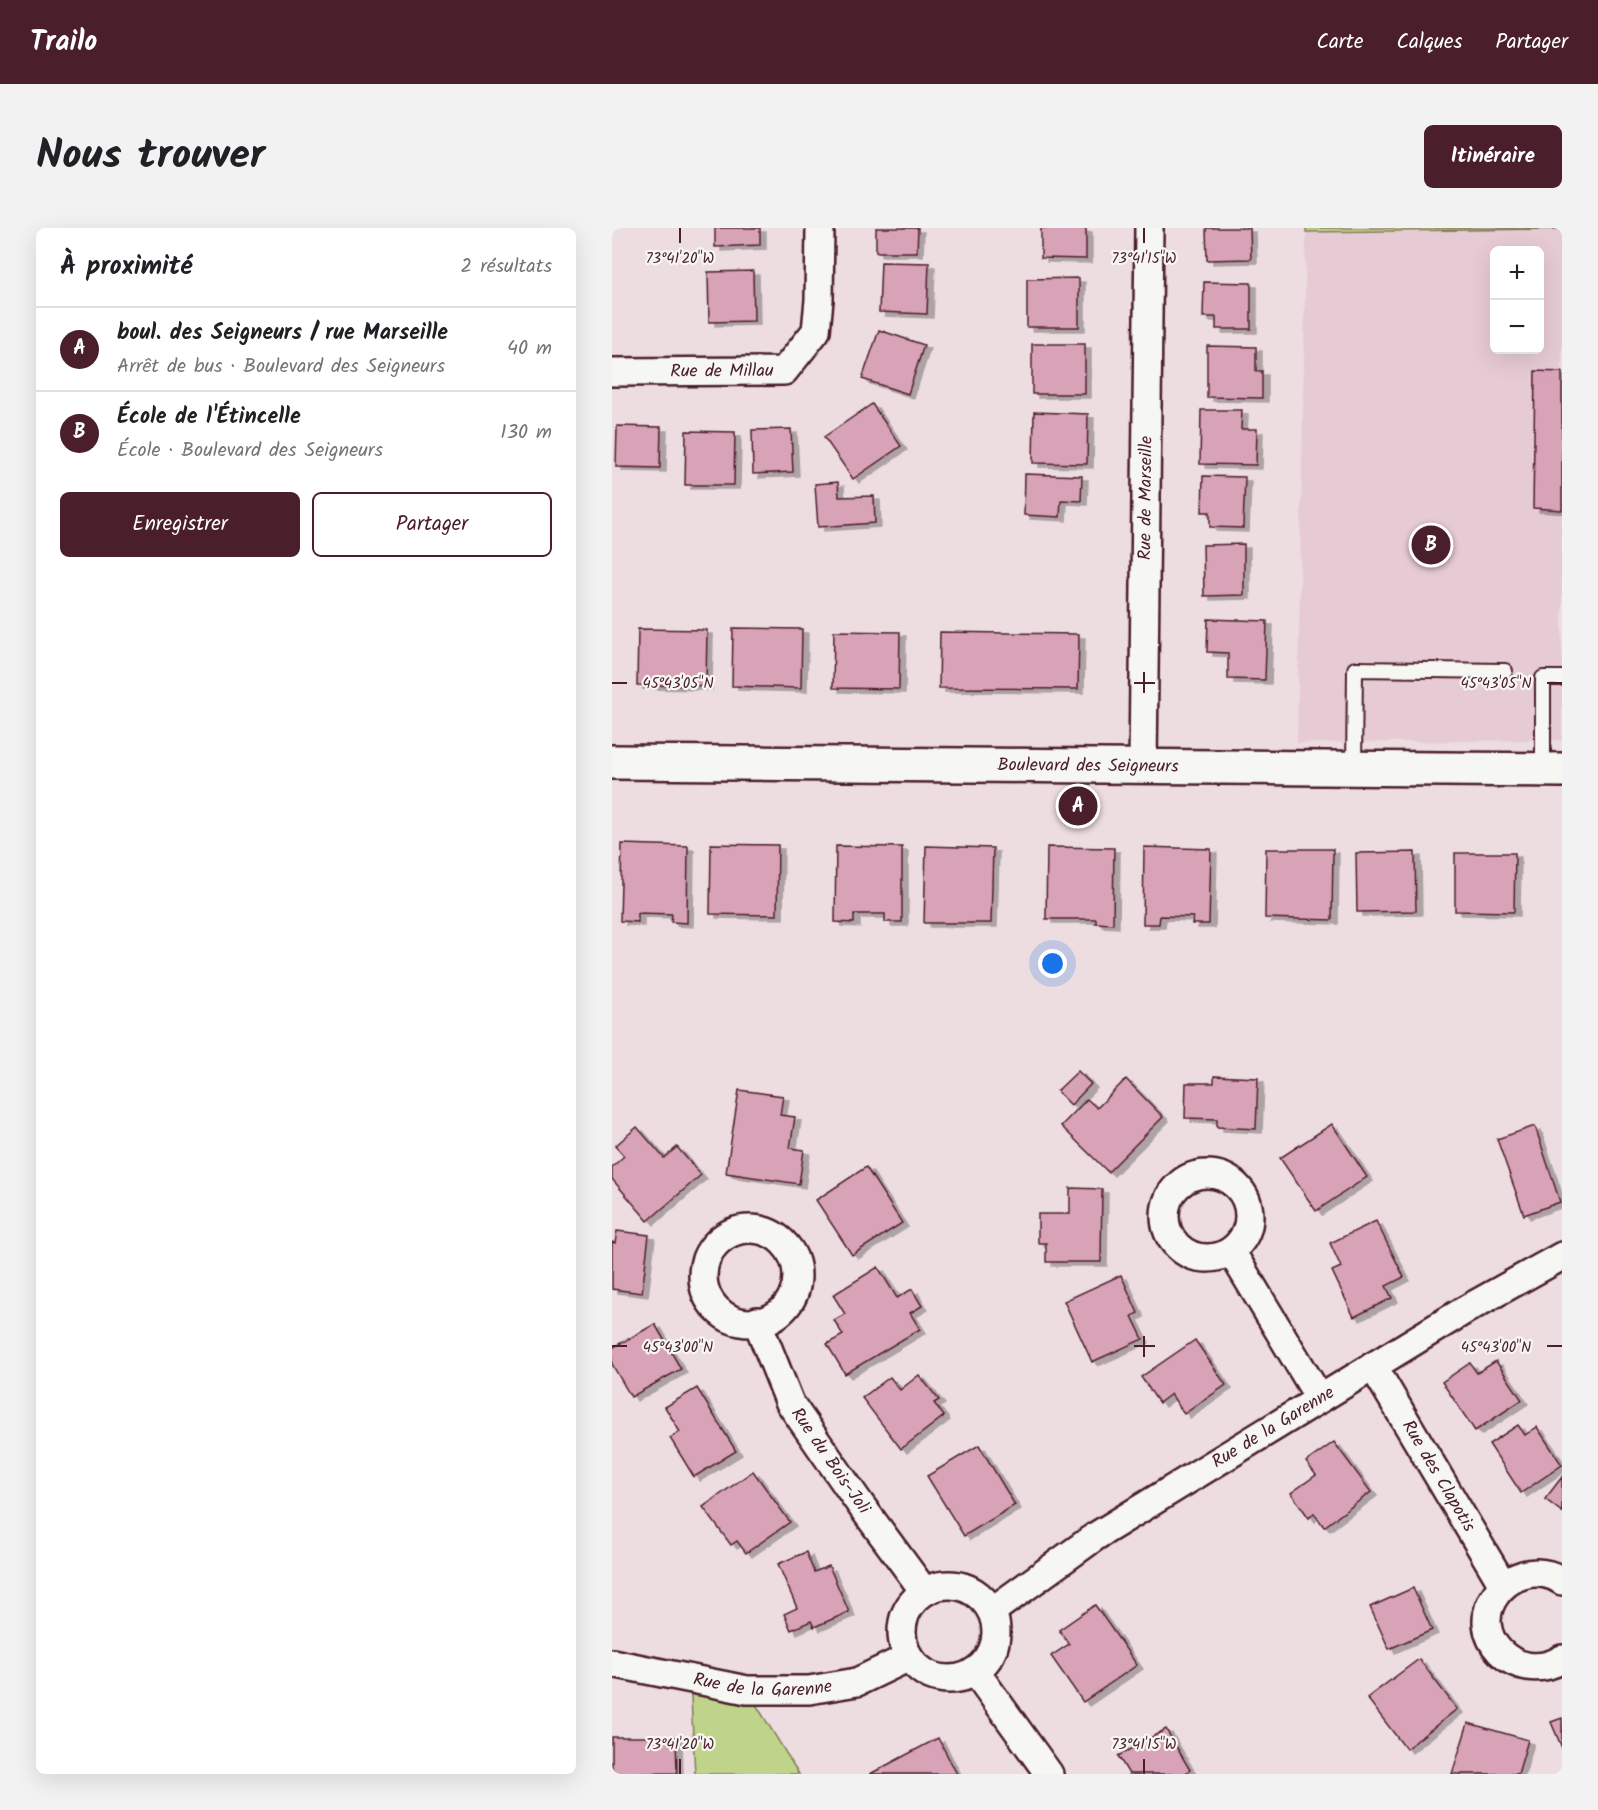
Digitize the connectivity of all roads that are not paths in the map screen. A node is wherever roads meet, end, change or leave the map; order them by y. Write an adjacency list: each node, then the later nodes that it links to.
1 (820, 228): 3 (street, Rue de Millau)
2 (1149, 228): 7 (street, Rue de Marseille)
3 (612, 372)
4 (1505, 671): 8 (lane)
5 (1562, 678): 9 (lane)
6 (612, 762): 7 (street, Boulevard des Seigneurs)
7 (1143, 766): 8 (street, Boulevard des Seigneurs)
8 (1354, 768): 9 (street, Boulevard des Seigneurs)
9 (1552, 770)
10 (1231, 1251): 14 (street)
11 (1562, 1256): 13 (street, Rue de la Garenne)
12 (757, 1321): 17 (street, Rue du Bois-Joli)
13 (1373, 1366): 14 (street, Rue de la Garenne); 16 (street, Rue des Clapotis)
14 (1320, 1399): 18 (street, Rue de la Garenne)
15 (1562, 1581): 16 (street)
16 (1503, 1586): 20 (street)
17 (924, 1591): 18 (street); 19 (street)
18 (992, 1611): 22 (street)
19 (909, 1657): 21 (street, Rue de la Garenne); 22 (street)
20 (1562, 1659)
21 (612, 1663)
22 (975, 1671): 23 (street)
23 (1049, 1774)

